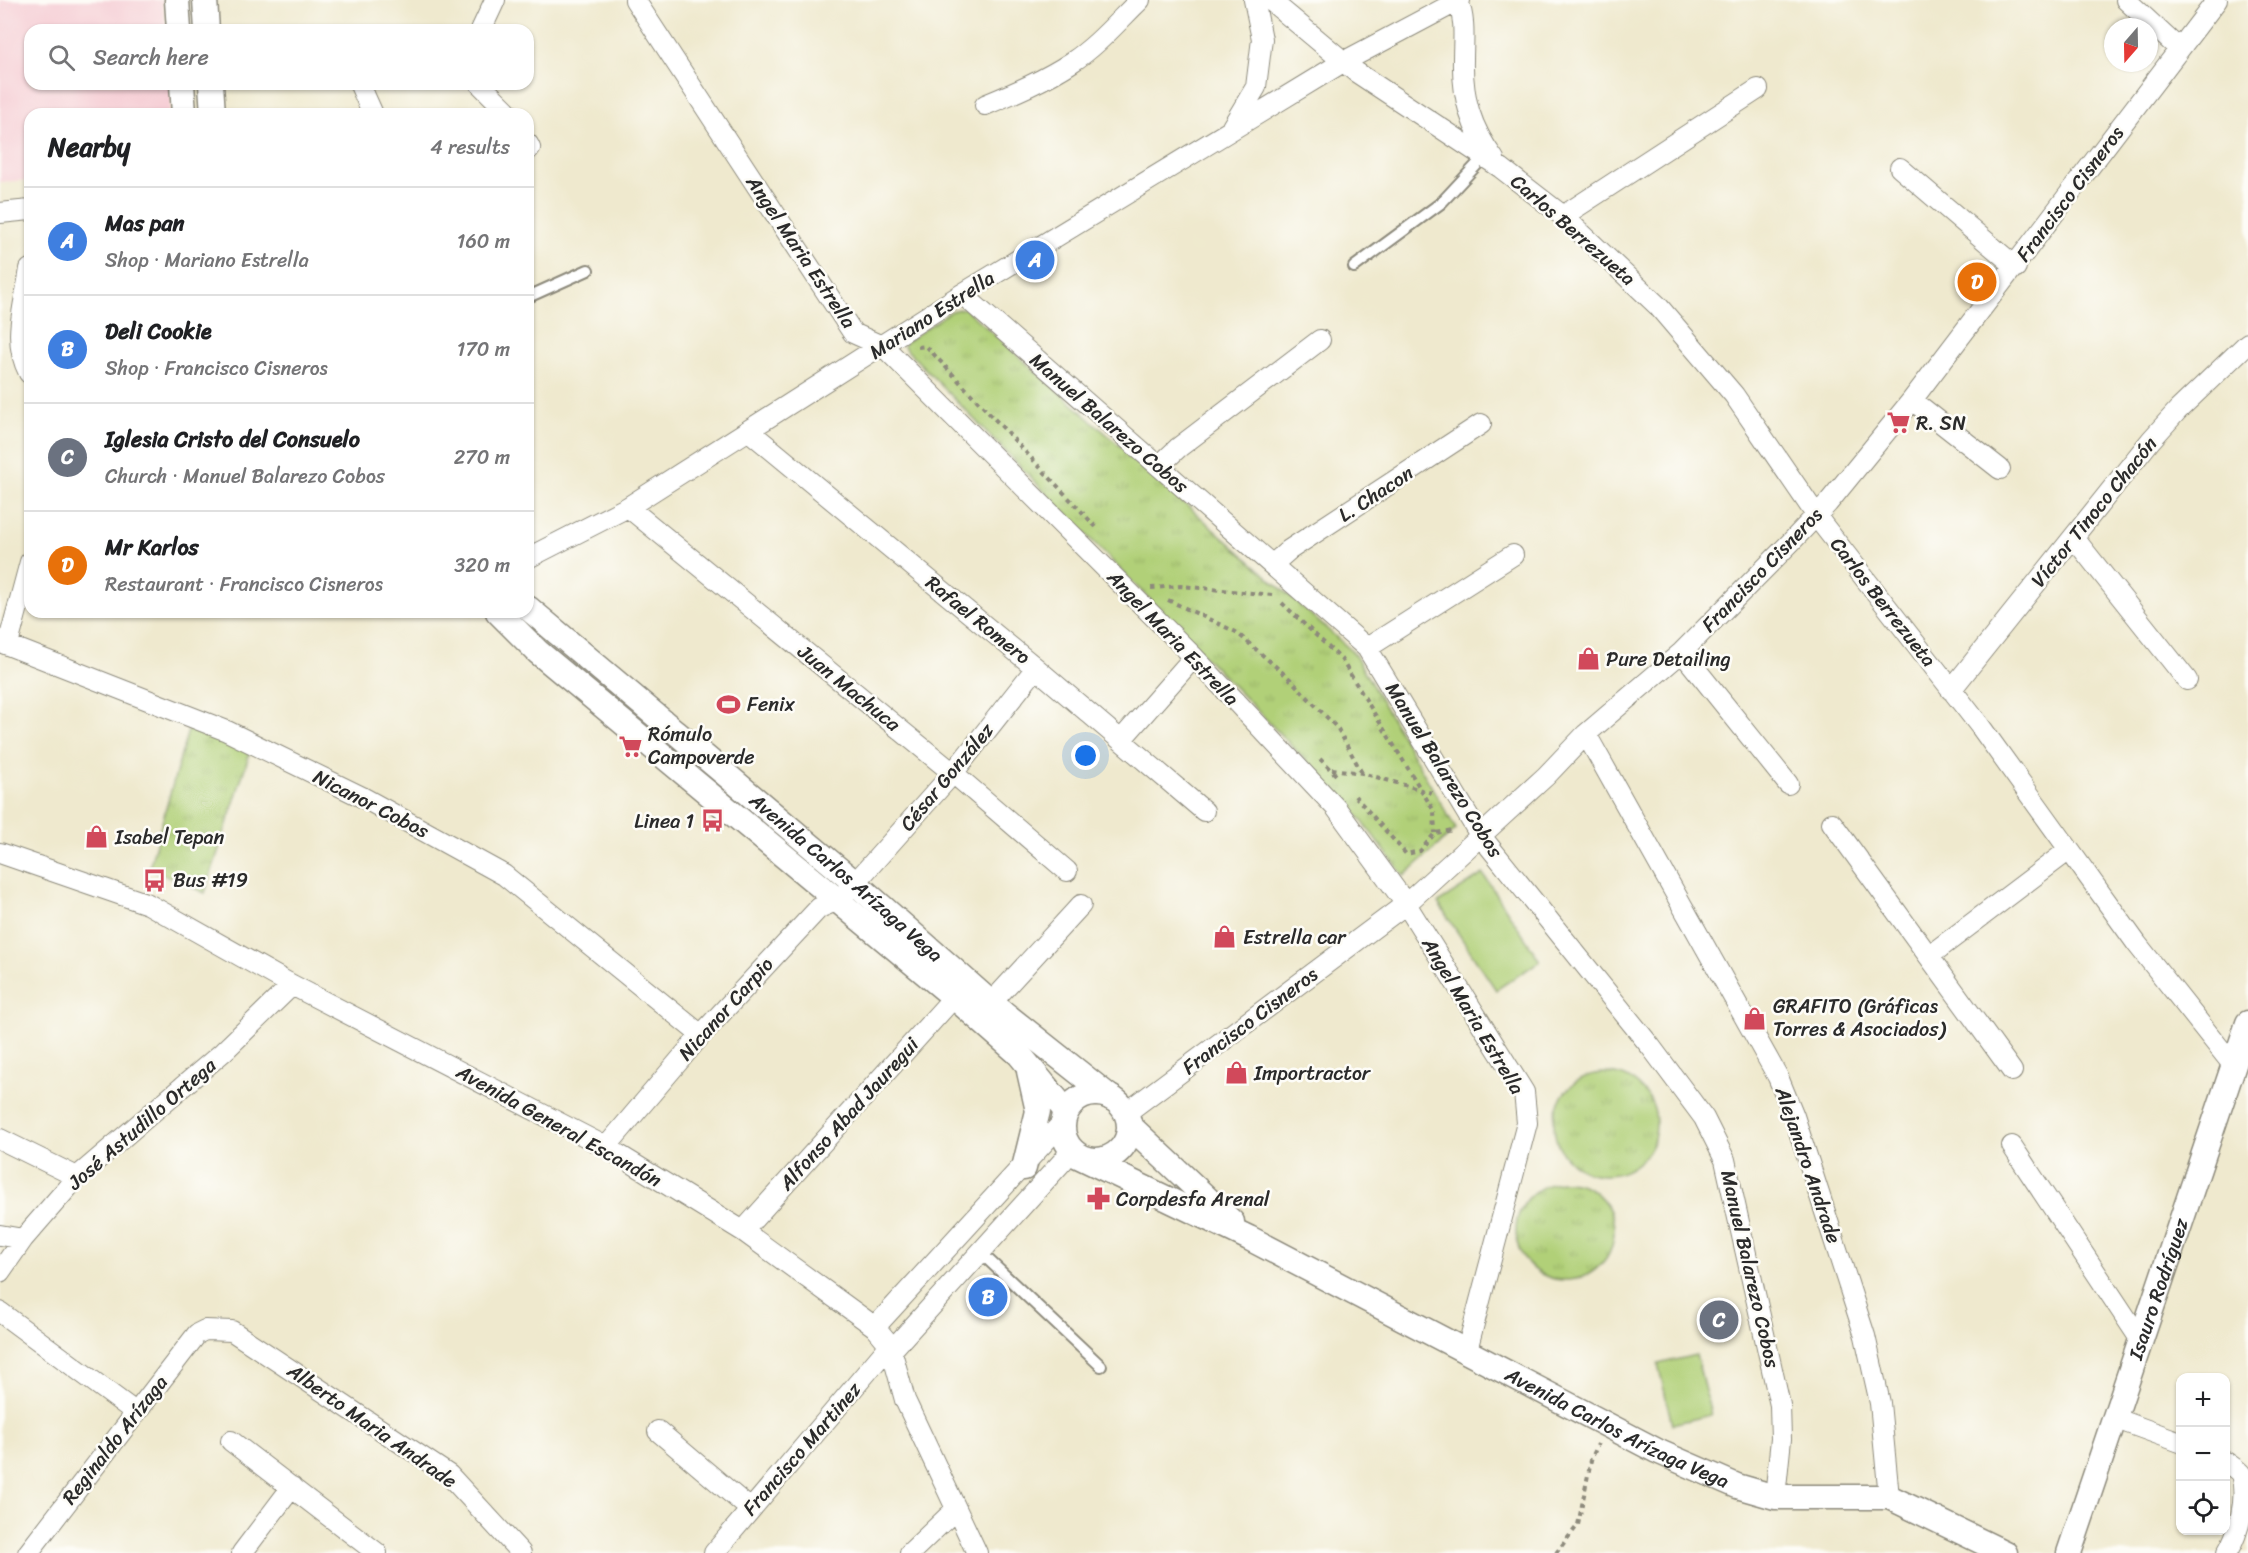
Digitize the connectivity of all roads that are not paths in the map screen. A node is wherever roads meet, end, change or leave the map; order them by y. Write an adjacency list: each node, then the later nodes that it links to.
1 (177, 0): 11 (street)
2 (205, 0): 12 (street)
3 (495, 0): 13 (street)
4 (634, 0): 40 (street, Angel Maria Estrella)
5 (1140, 0): 21 (street)
6 (1254, 0): 26 (street)
7 (1270, 0): 15 (street, Carlos Berrezueta)
8 (1459, 0): 15 (street, Mariano Estrella); 28 (street, Carlos Berrezueta)
9 (2126, 0): 14 (street)
10 (2217, 0): 14 (street, Francisco Cisneros)
11 (179, 24)
12 (207, 24)
13 (484, 24)
14 (2178, 48): 34 (street, Francisco Cisneros)
15 (1344, 62): 26 (street, Mariano Estrella); 27 (street, Carlos Berrezueta)
16 (1758, 89): 32 (street)
17 (182, 90): 22 (street)
18 (211, 90): 23 (street)
19 (362, 90): 24 (street)
20 (486, 90): 25 (street)
21 (985, 105)
22 (184, 108)
23 (213, 108)
24 (370, 108)
25 (504, 108)
26 (1229, 131): 37 (street, Mariano Estrella)
27 (1484, 158): 28 (street, Carlos Berrezueta); 33 (lane)
28 (1501, 168): 32 (street, Carlos Berrezueta)
29 (1900, 168): 34 (street)
30 (24, 211): 31 (street)
31 (0, 213)
32 (1563, 216): 49 (street, Carlos Berrezueta)
33 (1354, 267)
34 (2016, 267): 43 (street, Francisco Cisneros)
35 (588, 270): 36 (lane)
36 (534, 294)
37 (962, 294): 40 (street, Mariano Estrella); 46 (street, Manuel Balarezo Cobos)
38 (24, 304): 42 (street)
39 (1320, 340): 46 (street)
40 (884, 347): 45 (street, Mariano Estrella); 60 (street, Angel Maria Estrella)
41 (2246, 351): 50 (street, Víctor Tinoco Chacón)
42 (24, 365)
43 (1912, 400): 47 (street); 49 (street, Francisco Cisneros)
44 (1481, 424): 53 (street, L. Chacon)
45 (749, 431): 48 (street, Mariano Estrella); 61 (street, Rafael Romero)
46 (1159, 466): 53 (street, Manuel Balarezo Cobos)
47 (2000, 469)
48 (628, 507): 51 (street, Mariano Estrella); 66 (street, Juan Machuca)
49 (1816, 515): 59 (street, Francisco Cisneros); 63 (street, Carlos Berrezueta)
50 (2074, 538): 62 (street); 63 (street, Víctor Tinoco Chacón)
51 (534, 555)
52 (1514, 555): 58 (street)
53 (1272, 564): 58 (street, Manuel Balarezo Cobos)
54 (24, 581): 57 (street)
55 (534, 613): 74 (street, Avenida Carlos Arízaga Vega)
56 (504, 618): 75 (street, Avenida Carlos Arízaga Vega)
57 (4, 643): 83 (street, Nicanor Cobos)
58 (1367, 648): 70 (street, Manuel Balarezo Cobos)
59 (1682, 652): 64 (street, Francisco Cisneros); 67 (street)
60 (1194, 657): 65 (street); 76 (street, Angel Maria Estrella)
61 (1036, 668): 65 (street, Rafael Romero); 66 (street, César González)
62 (2187, 680)
63 (1951, 690): 71 (street, Carlos Berrezueta)
64 (1586, 734): 70 (street, Francisco Cisneros); 116 (street, Alejandro Andrade)
65 (1121, 740): 68 (street, Rafael Romero)
66 (953, 773): 73 (street, Juan Machuca); 74 (street, César González)
67 (1788, 784)
68 (1204, 811)
69 (1832, 823): 78 (street)
70 (1480, 835): 76 (street, Francisco Cisneros); 115 (street, Manuel Balarezo Cobos)
71 (2069, 850): 78 (street); 85 (street, Carlos Berrezueta)
72 (0, 853): 79 (street, Avenida General Escandón)
73 (1066, 871)
74 (855, 883): 75 (street, Nicanor Carpio); 81 (street, Avenida Carlos Arízaga Vega)
75 (838, 900): 80 (street, Avenida Carlos Arízaga Vega); 83 (street, Nicanor Carpio)
76 (1406, 904): 87 (street, Francisco Cisneros); 106 (street, Angel Maria Estrella)
77 (1081, 905): 81 (street)
78 (1929, 956): 86 (street)
79 (292, 985): 91 (street, Avenida General Escandón); 94 (street, José Astudillo Ortega)
80 (954, 997): 84 (street, Avenida Carlos Arízaga Vega); 95 (street, Alfonso Abad Jauregui)
81 (991, 1003): 87 (street, Avenida Carlos Arízaga Vega)
82 (2248, 1023): 85 (street, Isauro Rodríguez)
83 (701, 1035): 91 (street, Nicanor Carpio)
84 (1019, 1054): 88 (street, Avenida Carlos Arízaga Vega); 93 (street)
85 (2233, 1065): 104 (street, Isauro Rodríguez)
86 (2012, 1071)
87 (1123, 1112): 88 (street); 92 (street); 97 (street, Avenida Carlos Arízaga Vega)
88 (1064, 1117): 92 (street); 93 (street)
89 (0, 1139): 94 (street)
90 (2012, 1146): 104 (street)
91 (606, 1147): 95 (street, Avenida General Escandón)
92 (1075, 1154): 97 (street, Avenida Carlos Arízaga Vega); 99 (street)
93 (1024, 1168): 102 (street)
94 (77, 1177): 98 (street, José Astudillo Ortega)
95 (743, 1231): 102 (street, Avenida General Escandón)
96 (0, 1235): 98 (street)
97 (1249, 1238): 106 (street, Avenida Carlos Arízaga Vega)
98 (23, 1239): 100 (street, José Astudillo Ortega)
99 (980, 1252): 105 (street); 107 (lane)
100 (0, 1272)
101 (0, 1312): 108 (street)
102 (875, 1327): 105 (street, Avenida General Escandón)
103 (205, 1330): 108 (street, Reginaldo Arízaga); 122 (street, Alberto Maria Andrade)
104 (2140, 1339): 109 (street, Isauro Rodríguez)
105 (890, 1348): 117 (street, Francisco Martinez); 118 (street, Avenida General Escandón)
106 (1467, 1350): 115 (street, Avenida Carlos Arízaga Vega)
107 (1101, 1366)
108 (135, 1412): 119 (street, Reginaldo Arízaga)
109 (2114, 1418): 111 (street); 127 (street, Isauro Rodríguez)
110 (658, 1431): 117 (street)
111 (2176, 1440)
112 (231, 1441): 114 (street)
113 (2230, 1465): 128 (street)
114 (292, 1487): 120 (street); 121 (street)
115 (1775, 1497): 116 (street, Avenida Carlos Arízaga Vega)
116 (1889, 1497): 126 (street, Avenida Carlos Arízaga Vega)
117 (750, 1509): 123 (street, Francisco Martinez)
118 (956, 1509): 124 (street); 125 (street, Avenida General Escandón)
119 (28, 1553)
120 (242, 1553)
121 (377, 1553)
122 (521, 1553)
123 (714, 1553)
124 (910, 1553)
125 (977, 1553)
126 (2005, 1553)
127 (2069, 1553)
128 (2227, 1553)

